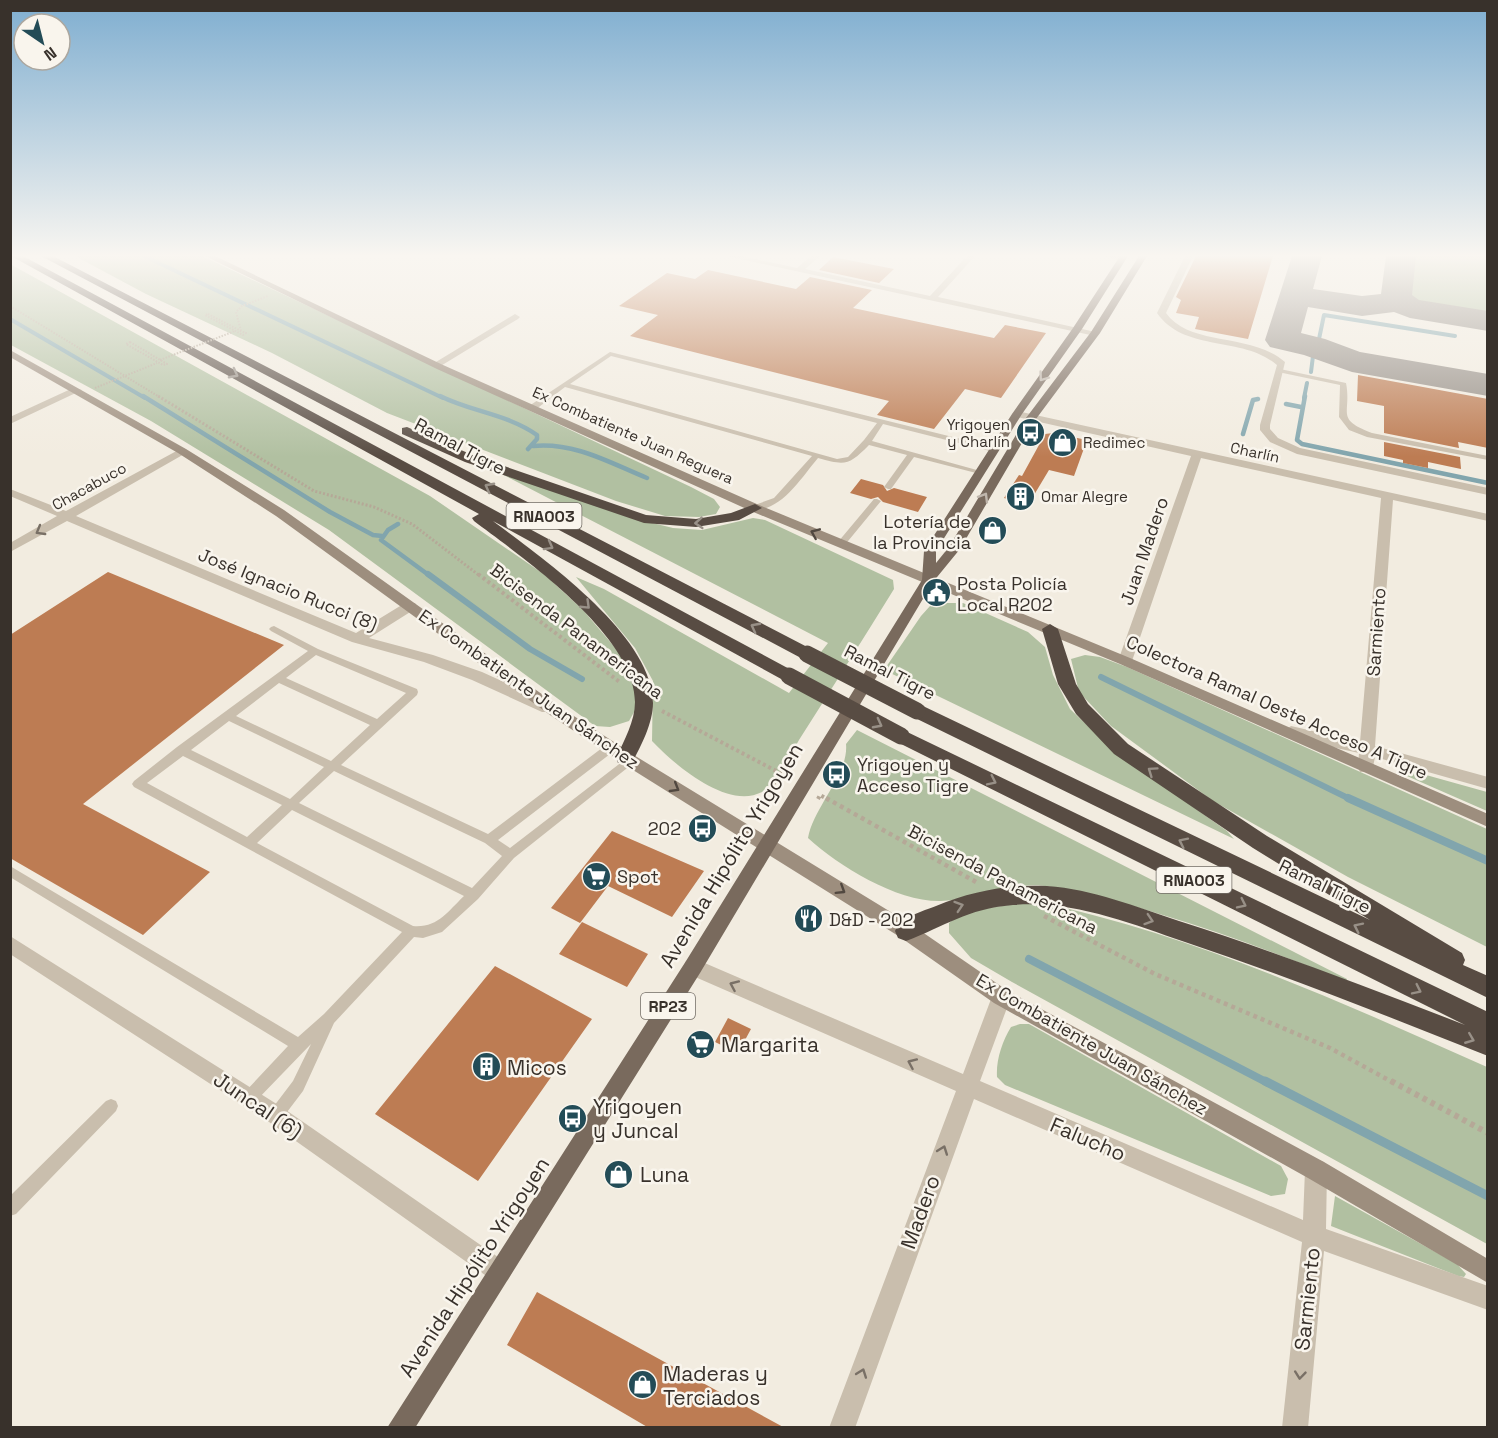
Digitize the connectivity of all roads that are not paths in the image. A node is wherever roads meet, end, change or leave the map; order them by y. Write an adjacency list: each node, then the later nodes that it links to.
1 (139, 323): 29 (highway, RNA003, one-way to 29)
2 (175, 323): 14 (highway, RNA003)
3 (349, 323): 12 (street, Ex Combatiente Juan Reguera)
4 (504, 323): 12 (street)
5 (1050, 323): 9 (street)
6 (1081, 323): 9 (main road, Avenida Hipólito Yrigoyen / RP23)
7 (1101, 323): 10 (main road, Avenida Hipólito Yrigoyen / RP23)
8 (1169, 323): 13 (street)
9 (1077, 329): 10 (street); 18 (main road, Avenida Hipólito Yrigoyen / RP23, one-way to 18)
10 (1095, 333): 19 (main road, Avenida Hipólito Yrigoyen / RP23)
11 (10, 353): 16 (street, Ex Combatiente Juan Sánchez)
12 (436, 365): 17 (street, Ex Combatiente Juan Reguera)
13 (1280, 371): 28 (lane); 33 (street)
14 (281, 378): 36 (highway, one-way to 14); 73 (highway, Ramal Tigre / RNA003, one-way to 14, bridge)
15 (564, 386): 17 (lane); 21 (lane); 27 (lane)
16 (76, 390): 20 (street); 24 (street, Ex Combatiente Juan Sánchez)
17 (532, 408): 36 (street, Ex Combatiente Juan Reguera)
18 (1017, 414): 19 (street, Charlín); 23 (main road, Avenida Hipólito Yrigoyen / RP23)
19 (1031, 418): 26 (street, Charlín); 41 (main road, Avenida Hipólito Yrigoyen / RP23, one-way to 19)
20 (10, 421)
21 (881, 422): 22 (lane); 23 (lane)
22 (867, 442): 25 (lane); 27 (lane)
23 (994, 450): 30 (main road, Avenida Hipólito Yrigoyen / RP23)
24 (182, 452): 37 (street, Chacabuco); 42 (street, Ex Combatiente Juan Sánchez)
25 (912, 454): 30 (lane); 31 (lane)
26 (1197, 454): 34 (street, Charlín); 47 (street, Juan Madero)
27 (816, 456): 36 (lane)
28 (1488, 458)
29 (406, 468): 56 (highway, one-way to 56); 76 (highway, RNA003, one-way to 76, bridge)
30 (980, 472): 41 (main road, Avenida Hipólito Yrigoyen / RP23)
31 (888, 487)
32 (10, 492): 37 (street, José Ignacio Rucci (8))
33 (1488, 492)
34 (1387, 496): 38 (street, Charlín); 54 (street, Sarmiento)
35 (877, 501): 39 (lane)
36 (756, 508): 39 (street, Ex Combatiente Juan Reguera, one-way to 36)
37 (67, 516): 40 (street, Chacabuco, one-way to 40); 45 (street, José Ignacio Rucci (8))
38 (1488, 518)
39 (841, 544): 41 (street, Ex Combatiente Juan Reguera)
40 (10, 548)
41 (928, 580): 44 (street, Ex Combatiente Juan Reguera); 64 (main road, Avenida Hipólito Yrigoyen / RP23)
42 (410, 606): 45 (street); 49 (street, Ex Combatiente Juan Sánchez)
43 (274, 629): 46 (lane)
44 (1050, 629): 47 (street, Colectora Ramal Oeste Acceso A Tigre); 72 (highway, one-way to 44)
45 (357, 639): 49 (street, José Ignacio Rucci (8))
46 (315, 651): 48 (lane); 51 (lane)
47 (1125, 661): 52 (street, Colectora Ramal Oeste Acceso A Tigre)
48 (278, 679): 50 (lane); 51 (lane)
49 (555, 711): 53 (street, Ex Combatiente Juan Sánchez)
50 (229, 717): 55 (lane); 57 (lane)
51 (378, 724): 57 (lane)
52 (1276, 728): 54 (street); 58 (street, Colectora Ramal Oeste Acceso A Tigre)
53 (610, 748): 56 (street, Ex Combatiente Juan Sánchez); 62 (lane)
54 (1367, 749): 58 (street, Sarmiento); 59 (street)
55 (181, 750): 60 (lane); 63 (lane)
56 (628, 760): 64 (street, Ex Combatiente Juan Sánchez, one-way to 64); 65 (lane)
57 (332, 767): 60 (lane); 62 (lane)
58 (1366, 768): 61 (street, Colectora Ramal Oeste Acceso A Tigre)
59 (1488, 783)
60 (291, 805): 63 (lane); 67 (lane)
61 (1488, 821)
62 (489, 840): 65 (lane)
63 (250, 842): 68 (lane)
64 (766, 843): 69 (street, Ex Combatiente Juan Sánchez, one-way to 69); 71 (main road, Avenida Hipólito Yrigoyen / RP23)
65 (510, 855): 67 (lane)
66 (10, 870): 77 (lane)
67 (474, 895): 68 (lane)
68 (411, 931): 75 (lane)
69 (906, 931): 74 (street, Ex Combatiente Juan Sánchez); 78 (highway, one-way to 78)
70 (10, 945): 80 (street, Juncal (6))
71 (693, 967): 79 (street, Falucho, one-way to 71); 86 (main road, Avenida Hipólito Yrigoyen / RP23)
72 (1488, 978)
73 (1488, 988)
74 (1001, 997): 79 (street, Madero); 83 (street, Ex Combatiente Juan Sánchez)
75 (329, 1019): 77 (lane); 82 (lane)
76 (1488, 1024)
77 (298, 1045): 80 (lane)
78 (1488, 1045)
79 (966, 1086): 85 (street, Falucho); 90 (street, Madero, one-way to 79)
80 (249, 1098): 82 (street, Juncal (6))
81 (111, 1106): 84 (lane)
82 (276, 1115): 86 (street, Juncal (6))
83 (1316, 1170): 85 (street, Sarmiento); 87 (street, Ex Combatiente Juan Sánchez)
84 (10, 1208)
85 (1314, 1236): 88 (street, Falucho); 91 (street, Sarmiento, one-way to 91)
86 (500, 1272): 89 (main road, Avenida Hipólito Yrigoyen / RP23)
87 (1488, 1272)
88 (1488, 1298)
89 (400, 1428)
90 (842, 1428)
91 (1294, 1428)

